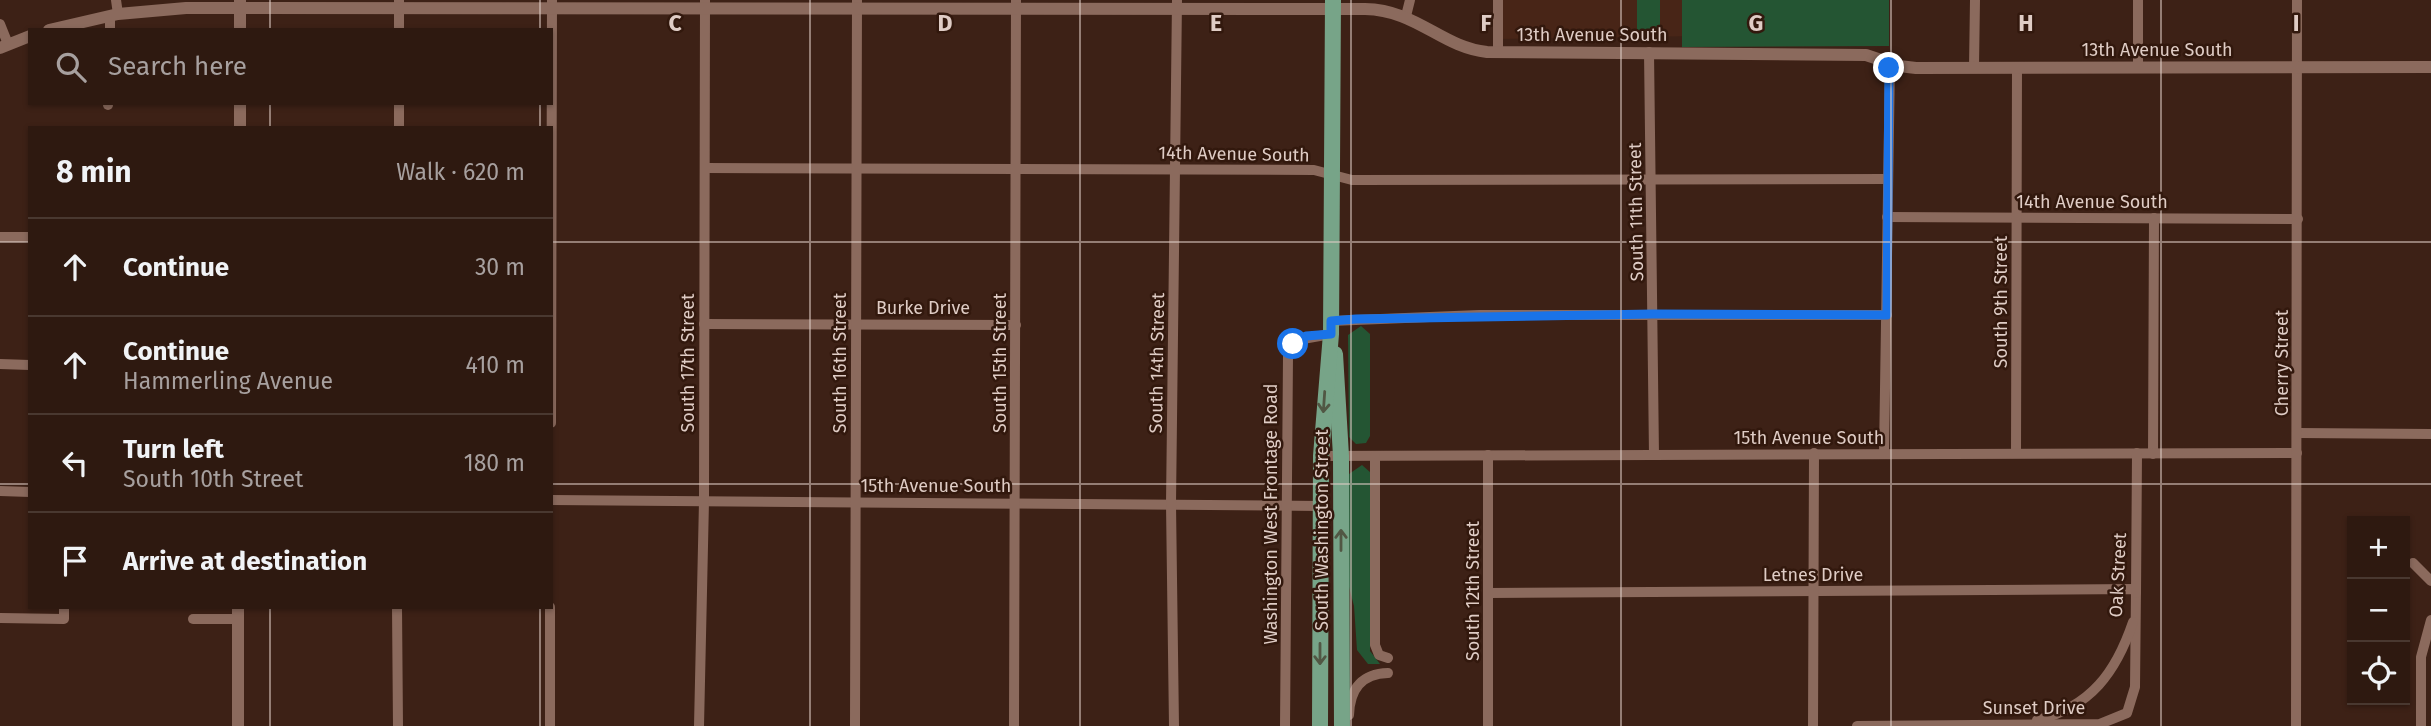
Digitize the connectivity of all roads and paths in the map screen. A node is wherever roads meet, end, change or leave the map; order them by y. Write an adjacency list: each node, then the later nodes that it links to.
1 (116, 0): 15 (street)
2 (1410, 0): 16 (street)
3 (1498, 0): 25 (street)
4 (1975, 0): 28 (street)
5 (2138, 0): 31 (street)
6 (2297, 0): 32 (street, Cherry Street)
7 (240, 4): 8 (street, 13th Avenue South); 15 (street, 13th Avenue South); 20 (street)
8 (399, 4): 9 (street, 13th Avenue South); 21 (street)
9 (552, 4): 10 (street, 13th Avenue South); 22 (street)
10 (705, 4): 11 (street, 13th Avenue South); 40 (street, South 17th Street)
11 (857, 4): 12 (street, 13th Avenue South); 39 (street, South 16th Street)
12 (1016, 4): 13 (street, 13th Avenue South); 41 (street, South 15th Street)
13 (1177, 4): 14 (street, 13th Avenue South); 42 (street, South 14th Street)
14 (1333, 4): 16 (street, 13th Avenue South); 43 (main road, South Washington Street)
15 (114, 15): 18 (street, 13th Avenue South); 19 (street)
16 (1406, 16): 25 (street, 13th Avenue South)
17 (0, 24): 24 (street)
18 (58, 28)
19 (111, 28)
20 (240, 28)
21 (399, 28)
22 (552, 28)
23 (28, 37): 24 (street)
24 (4, 46)
25 (1498, 52): 26 (street, 13th Avenue South)
26 (1650, 52): 27 (street, 13th Avenue South); 44 (street, South 11th Street)
27 (1890, 62): 28 (street, 13th Avenue South); 45 (street)
28 (1974, 67): 29 (street, 13th Avenue South)
29 (2017, 67): 31 (street, 13th Avenue South); 48 (street, South 9th Street)
30 (2431, 67): 32 (street, 13th Avenue South)
31 (2138, 68): 32 (street, 13th Avenue South)
32 (2297, 68): 49 (street, Cherry Street)
33 (240, 105): 36 (street)
34 (399, 105): 37 (street)
35 (552, 105): 38 (street)
36 (240, 126)
37 (399, 126)
38 (552, 126)
39 (857, 167): 40 (street, 14th Avenue South); 41 (street, 14th Avenue South); 55 (street, South 16th Street)
40 (705, 168): 54 (street, South 17th Street)
41 (1016, 168): 42 (street, 14th Avenue South); 56 (street, South 15th Street)
42 (1175, 169): 43 (street, 14th Avenue South); 79 (street, South 14th Street)
43 (1331, 173): 44 (street, 14th Avenue South); 57 (main road, South Washington Street)
44 (1652, 179): 45 (street, 14th Avenue South); 52 (street, South 11th Street)
45 (1887, 179): 46 (street)
46 (1886, 217): 48 (street, 14th Avenue South); 53 (street)
47 (2154, 218): 48 (street, 14th Avenue South); 49 (street, 14th Avenue South); 67 (street)
48 (2018, 219): 63 (street, South 9th Street)
49 (2298, 219): 60 (street, Cherry Street)
50 (0, 237): 51 (street)
51 (28, 237)
52 (1653, 314): 53 (street, Washington West Frontage Road); 57 (street, Washington West Frontage Road); 69 (street, South 11th Street)
53 (1887, 315): 66 (street)
54 (704, 324): 55 (street, Burke Drive); 76 (street, South 17th Street)
55 (856, 324): 56 (street, Burke Drive); 78 (street, South 16th Street)
56 (1016, 325): 77 (street, South 15th Street)
57 (1331, 328): 70 (main road, South Washington Street, one-way to 70); 71 (main road, South Washington Street); 80 (street, Washington West Frontage Road)
58 (0, 364): 59 (street)
59 (28, 365)
60 (2298, 433): 61 (street); 65 (street, Cherry Street)
61 (2431, 434)
62 (1814, 453): 66 (street, 15th Avenue South); 69 (street, 15th Avenue South); 85 (street)
63 (2016, 453): 64 (street, 15th Avenue South); 66 (street, 15th Avenue South)
64 (2137, 453): 67 (street, 15th Avenue South); 84 (street, Oak Street)
65 (2297, 453): 67 (street, 15th Avenue South); 111 (street, Cherry Street)
66 (1885, 454)
67 (2153, 454)
68 (1488, 455): 69 (street, 15th Avenue South); 72 (street, 15th Avenue South); 86 (street, South 12th Street)
69 (1654, 455)
70 (1321, 456): 71 (street, 15th Avenue South); 81 (main road, South Washington Street)
71 (1341, 456): 72 (street, 15th Avenue South); 106 (main road, South Washington Street, one-way to 71)
72 (1375, 456): 94 (street)
73 (0, 491): 74 (street)
74 (28, 492)
75 (553, 500): 76 (street, 15th Avenue South)
76 (704, 501): 78 (street, 15th Avenue South); 100 (street, South 17th Street)
77 (1014, 501): 78 (street, 15th Avenue South); 79 (street, 15th Avenue South); 102 (street, South 15th Street)
78 (855, 502): 101 (street, South 16th Street)
79 (1171, 503): 80 (street, 15th Avenue South); 103 (street, South 14th Street)
80 (1286, 505): 81 (street, 15th Avenue South); 104 (street, Washington West Frontage Road)
81 (1321, 506): 105 (main road, South Washington Street, one-way to 105)
82 (2413, 564): 83 (street)
83 (2431, 580)
84 (2136, 589): 85 (street, Letnes Drive); 96 (street, Oak Street); 96 (street, Sunset Drive)
85 (1814, 591): 86 (street, Letnes Drive); 109 (street)
86 (1489, 593): 108 (street, South 12th Street)
87 (64, 609): 91 (street)
88 (397, 609): 98 (street)
89 (551, 609): 99 (street)
90 (238, 613): 92 (street); 97 (street)
91 (0, 618)
92 (193, 619)
93 (2431, 620): 112 (street)
94 (1388, 658)
95 (1388, 673): 107 (street)
96 (2022, 724): 110 (street, Sunset Drive)
97 (238, 726)
98 (398, 726)
99 (550, 726)
100 (699, 726)
101 (855, 726)
102 (1014, 726)
103 (1174, 726)
104 (1285, 726)
105 (1320, 726)
106 (1342, 726)
107 (1349, 726)
108 (1488, 726)
109 (1813, 726)
110 (1857, 726)
111 (2296, 726)
112 (2421, 726)

